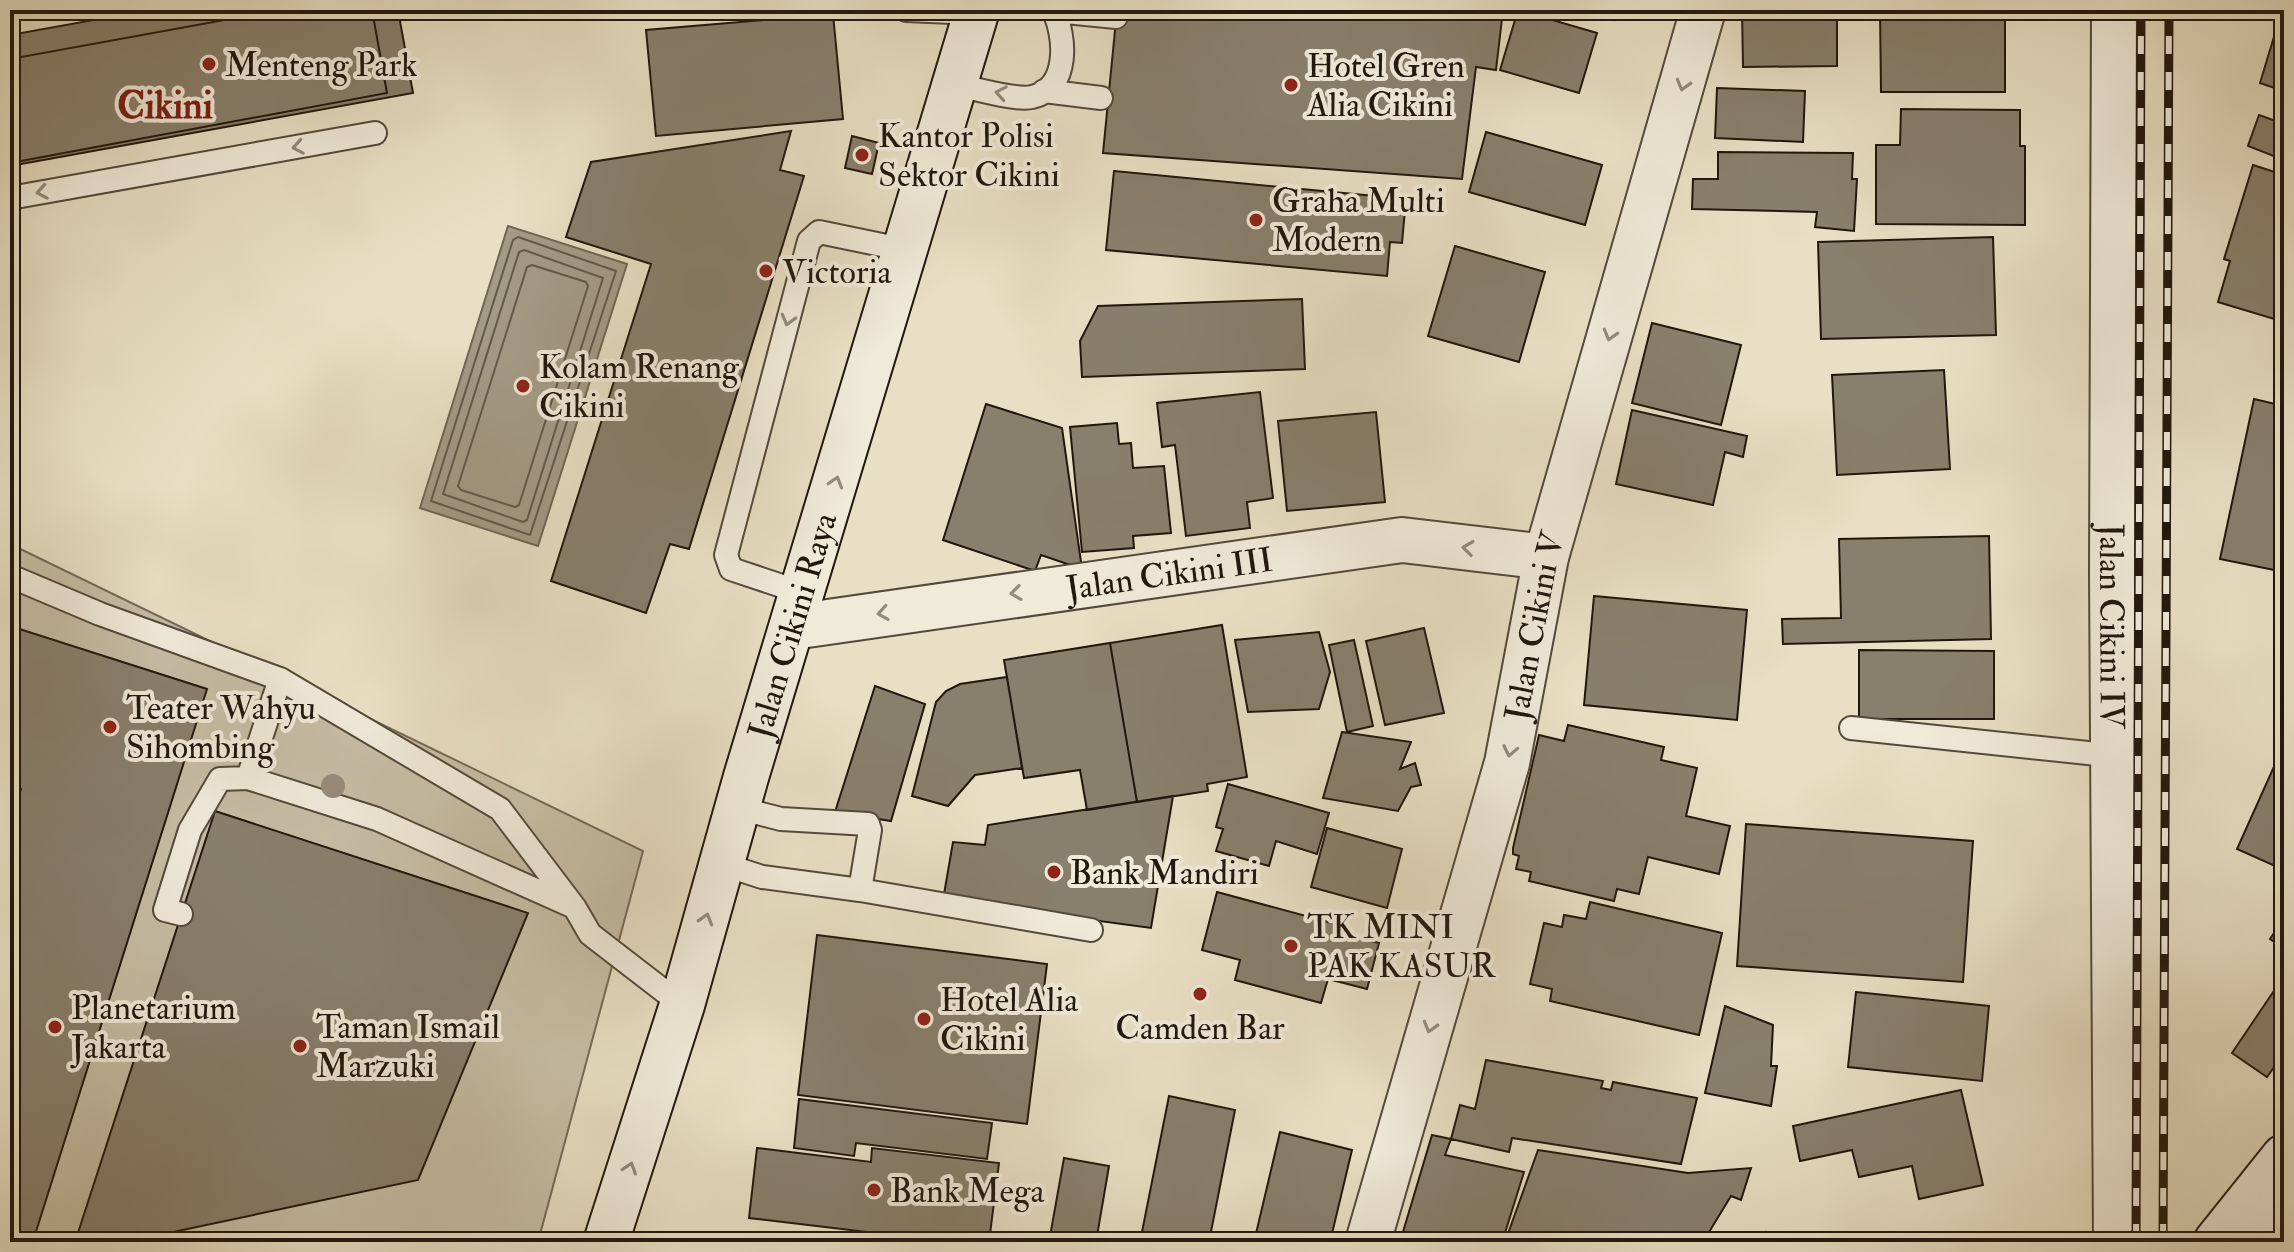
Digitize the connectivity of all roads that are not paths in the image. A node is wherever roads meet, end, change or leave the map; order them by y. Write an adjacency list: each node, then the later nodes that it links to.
1 (906, 10): 5 (lane)
2 (1703, 10): 13 (street, Jalan Cikini V, one-way to 13)
3 (2114, 10): 18 (street, Jalan Cikini IV)
4 (1054, 11): 6 (lane); 8 (lane)
5 (977, 12): 7 (street, Jalan Cikini Raya)
6 (1116, 17)
7 (956, 85): 8 (lane, one-way to 7); 12 (street, Jalan Cikini Raya)
8 (1044, 91): 9 (lane)
9 (1101, 98)
10 (375, 133): 11 (lane, one-way to 11)
11 (10, 198)
12 (906, 250): 15 (street, Jalan Cikini Raya, one-way to 12); 15 (lane, one-way to 15)
13 (1546, 557): 15 (street, Jalan Cikini III, one-way to 15); 29 (street, Jalan Cikini V, one-way to 29)
14 (10, 576): 16 (lane)
15 (798, 610): 20 (street, Jalan Cikini Raya)
16 (280, 679): 19 (lane); 23 (lane)
17 (1851, 728): 18 (lane)
18 (2116, 756): 30 (street, Jalan Cikini IV)
19 (248, 778): 23 (lane); 24 (lane)
20 (738, 808): 21 (street, Jalan Cikini Raya); 22 (lane)
21 (722, 864): 22 (lane); 26 (street, Jalan Cikini Raya, one-way to 21)
22 (860, 890): 25 (lane)
23 (575, 908): 26 (lane)
24 (181, 914)
25 (1091, 930)
26 (682, 1005): 28 (street, Jalan Cikini Raya, one-way to 26)
27 (2276, 1168): 31 (street); 32 (street)
28 (606, 1242)
29 (1368, 1242)
30 (2116, 1242)
31 (2216, 1242)
32 (2268, 1242)

